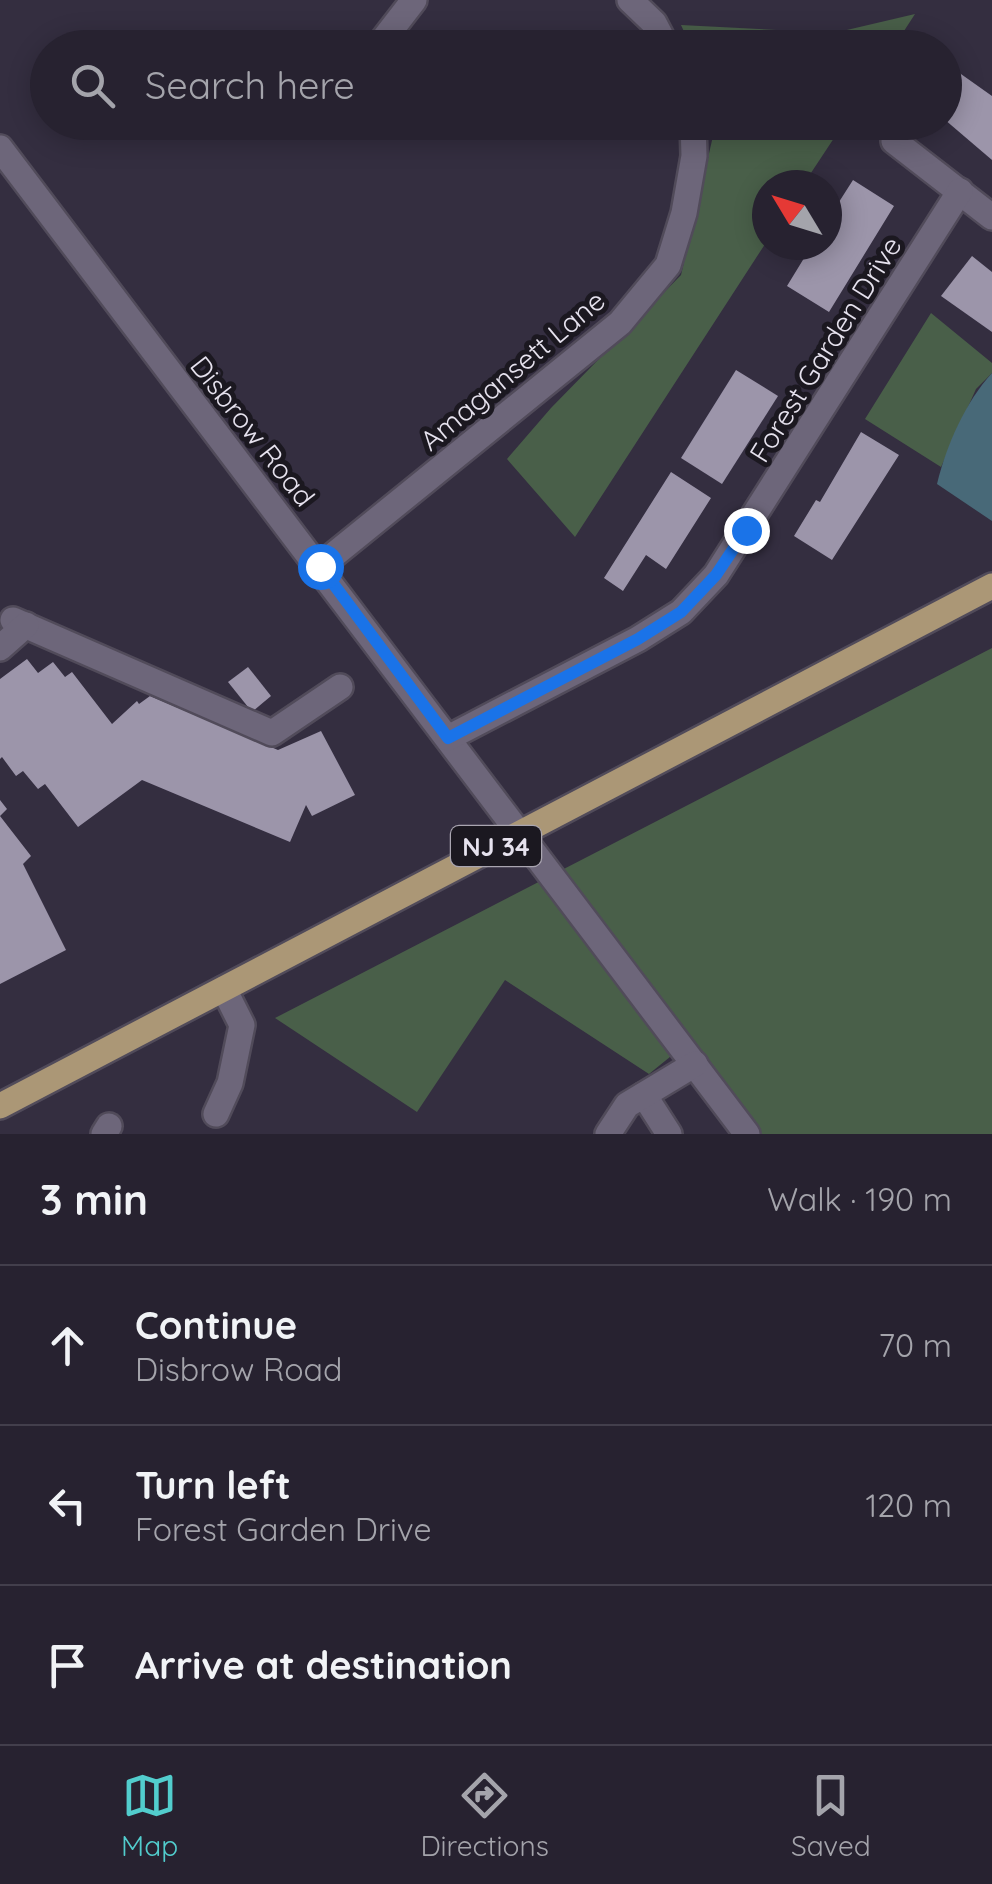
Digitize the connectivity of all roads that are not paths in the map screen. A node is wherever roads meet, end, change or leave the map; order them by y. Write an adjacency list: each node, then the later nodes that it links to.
1 (414, 0): 3 (street)
2 (630, 0): 4 (street)
3 (390, 30)
4 (657, 30)
5 (693, 140): 10 (street, Amagansett Lane)
6 (894, 142): 8 (street)
7 (0, 148): 10 (street, Disbrow Road)
8 (960, 192): 9 (street); 14 (street, Forest Garden Drive)
9 (992, 217)
10 (320, 566): 14 (street, Disbrow Road)
11 (992, 586): 15 (main road, NJ 34)
12 (0, 648): 13 (street)
13 (340, 687)
14 (448, 738): 15 (street, Disbrow Road)
15 (522, 833): 16 (main road, NJ 34); 17 (street, Disbrow Road)
16 (224, 989): 19 (main road, NJ 34); 20 (street)
17 (695, 1064): 18 (street); 23 (street, Disbrow Road)
18 (644, 1095): 21 (street); 22 (street)
19 (0, 1106)
20 (216, 1114)
21 (608, 1134)
22 (670, 1134)
23 (748, 1134)

